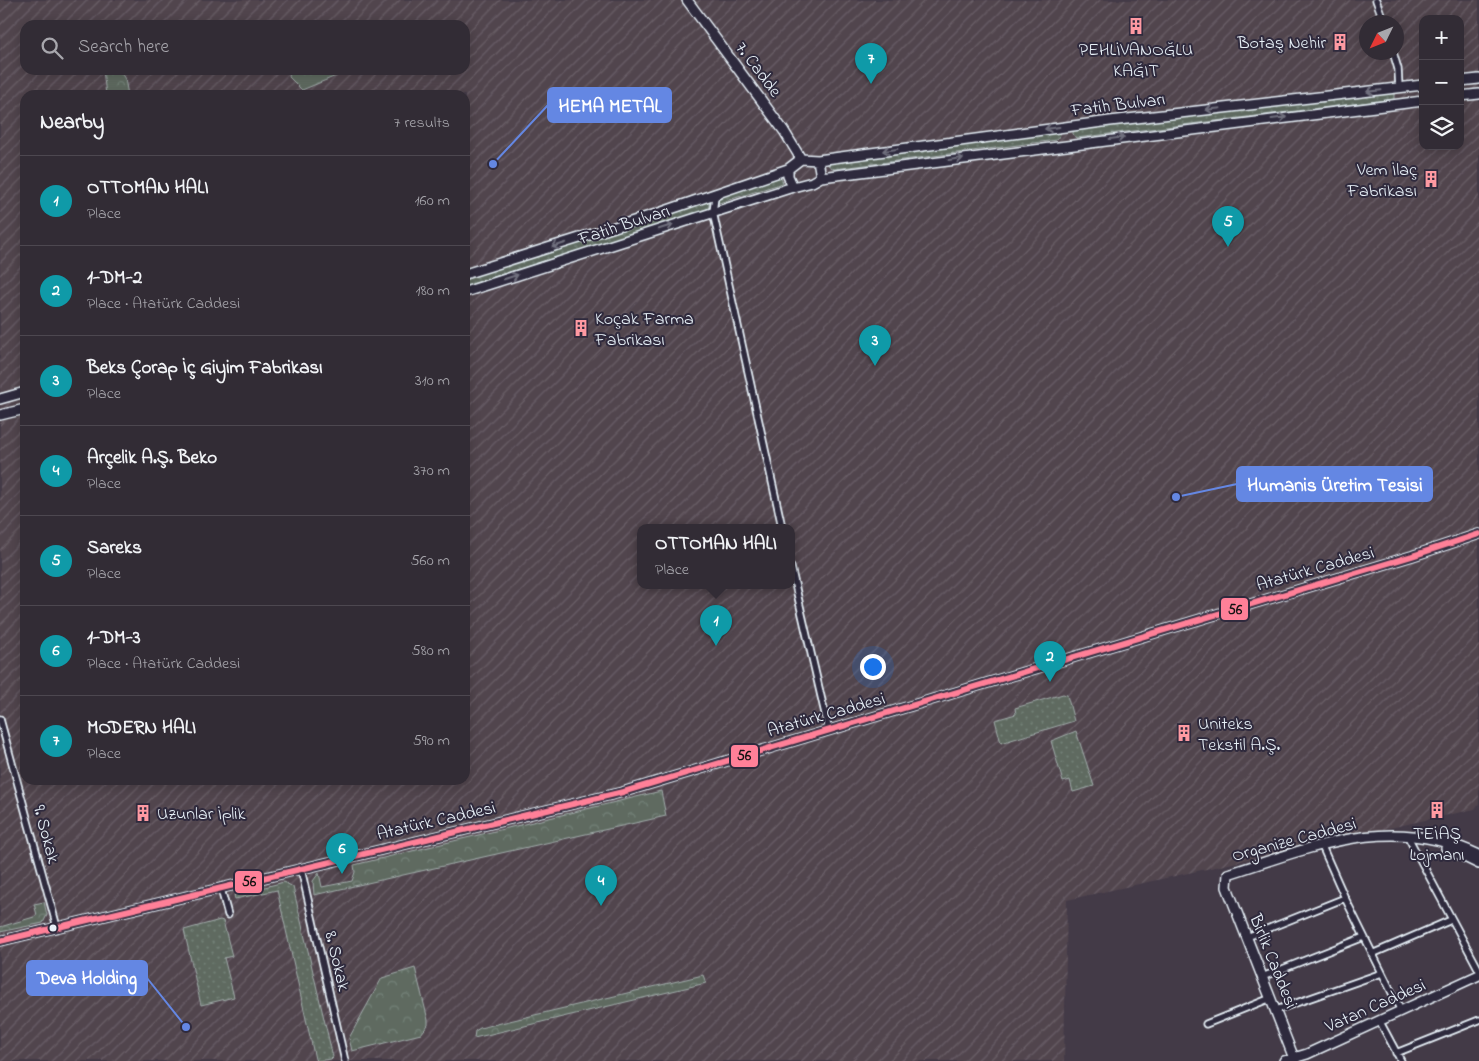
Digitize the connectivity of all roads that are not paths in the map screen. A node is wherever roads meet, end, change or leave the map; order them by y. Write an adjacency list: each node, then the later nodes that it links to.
1 (687, 0): 12 (street, 7. Cadde)
2 (1376, 0): 3 (street)
3 (1381, 15)
4 (1395, 60): 8 (street)
5 (1479, 78): 6 (street)
6 (1464, 80)
7 (1419, 86): 8 (street, Fatih Bulvarı)
8 (1399, 88): 13 (street, Fatih Bulvarı, one-way to 13)
9 (1479, 94): 10 (street)
10 (1464, 96)
11 (1419, 102): 15 (street, Fatih Bulvarı, one-way to 11)
12 (801, 159): 13 (street, Fatih Bulvarı); 14 (street, Fatih Bulvarı)
13 (818, 160): 15 (street)
14 (788, 168): 16 (street, Fatih Bulvarı); 17 (street)
15 (821, 177): 17 (street, Fatih Bulvarı)
16 (738, 187): 18 (street); 19 (street, Fatih Bulvarı, one-way to 19)
17 (793, 187): 18 (street, Fatih Bulvarı)
18 (713, 212): 20 (street, Fatih Bulvarı, one-way to 18); 25 (street)
19 (470, 272)
20 (470, 290)
21 (20, 393): 22 (street)
22 (0, 399)
23 (20, 410): 24 (street)
24 (0, 415)
25 (781, 524)
26 (1479, 534): 29 (street, Atatürk Caddesi)
27 (795, 584): 29 (street)
28 (0, 719): 41 (street, 9. Sokak)
29 (830, 731): 35 (street, Atatürk Caddesi)
30 (1406, 834): 31 (street, Organize Caddesi); 32 (street, Organize Caddesi); 40 (street)
31 (1428, 838): 33 (street); 34 (street)
32 (1321, 844): 36 (street, Organize Caddesi); 38 (street)
33 (1479, 855)
34 (1479, 864)
35 (301, 868): 37 (street, Atatürk Caddesi); 58 (street, 8. Sokak)
36 (1228, 874): 42 (street, Birlik Caddesi)
37 (222, 889): 39 (street); 41 (street, Atatürk Caddesi)
38 (1345, 898): 42 (street); 43 (street)
39 (228, 915)
40 (1451, 920): 45 (street); 46 (street)
41 (57, 927): 44 (street, Atatürk Caddesi)
42 (1247, 936): 49 (street, Birlik Caddesi)
43 (1364, 937): 45 (street); 49 (street)
44 (0, 941)
45 (1372, 954): 47 (street)
46 (1479, 970)
47 (1382, 973): 51 (street); 52 (street)
48 (1479, 975): 52 (street, Vatan Caddesi)
49 (1262, 977): 50 (street, Birlik Caddesi)
50 (1272, 998): 51 (street, Birlik Caddesi); 55 (street)
51 (1276, 1010): 57 (street, Birlik Caddesi)
52 (1401, 1011): 53 (street, Vatan Caddesi)
53 (1379, 1020): 56 (street); 57 (street, Vatan Caddesi)
54 (1479, 1020): 56 (street)
55 (1206, 1024)
56 (1396, 1053): 60 (street)
57 (1294, 1059): 59 (street, Vatan Caddesi)
58 (345, 1061)
59 (1284, 1061)
60 (1400, 1061)

